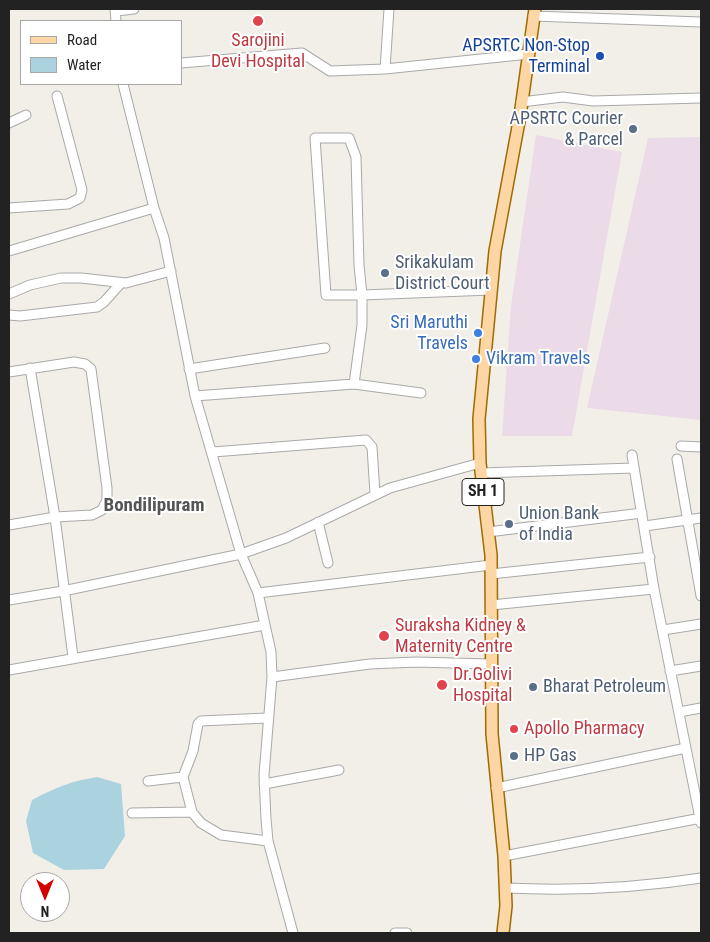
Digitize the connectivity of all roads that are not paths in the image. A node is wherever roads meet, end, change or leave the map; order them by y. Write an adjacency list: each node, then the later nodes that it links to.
1 (134, 9): 3 (street)
2 (389, 9): 8 (street)
3 (116, 10)
4 (534, 13): 5 (street); 6 (main road, SH 1)
5 (701, 22)
6 (529, 54): 8 (street); 12 (main road, SH 1)
7 (182, 63): 8 (street)
8 (385, 70)
9 (123, 85): 16 (street)
10 (57, 96): 15 (street)
11 (701, 98): 12 (street)
12 (521, 102): 20 (main road, SH 1)
13 (26, 115): 14 (street)
14 (9, 124)
15 (9, 208)
16 (154, 208): 17 (street); 18 (street)
17 (9, 251)
18 (171, 271): 19 (street); 26 (street)
19 (121, 283): 21 (street); 23 (street)
20 (491, 290): 22 (street); 36 (main road, SH 1)
21 (9, 294)
22 (362, 295): 22 (street); 28 (street)
23 (9, 315)
24 (326, 348): 26 (street)
25 (30, 368): 27 (street); 40 (street); 40 (street)
26 (189, 370): 30 (street)
27 (9, 372)
28 (354, 384): 29 (street); 30 (street)
29 (421, 393)
30 (195, 396): 33 (street)
31 (681, 446): 32 (street)
32 (701, 447)
33 (213, 452): 38 (street); 47 (street)
34 (632, 455): 37 (street)
35 (677, 459): 42 (street)
36 (480, 468): 37 (street); 38 (street); 46 (main road, SH 1)
37 (634, 468): 39 (street)
38 (375, 494): 43 (street)
39 (642, 512): 45 (street); 46 (street)
40 (55, 517): 44 (street); 52 (street)
41 (701, 518): 42 (street)
42 (687, 520): 45 (street); 54 (street)
43 (318, 522): 47 (street); 49 (street)
44 (9, 525)
45 (645, 526): 48 (street)
46 (488, 532): 50 (main road, SH 1)
47 (241, 554): 52 (street); 53 (street)
48 (650, 557): 50 (street); 51 (street)
49 (328, 563)
50 (491, 570): 53 (street); 56 (main road, SH 1)
51 (654, 589): 56 (street); 59 (street)
52 (63, 591): 55 (street); 60 (street)
53 (258, 594): 58 (street)
54 (701, 596)
55 (9, 600)
56 (491, 604): 61 (main road, SH 1)
57 (701, 624): 59 (street)
58 (265, 625): 60 (street); 65 (street)
59 (662, 630): 64 (street)
60 (73, 657): 63 (street)
61 (490, 664): 65 (street); 74 (main road, SH 1)
62 (701, 666): 64 (street)
63 (9, 670)
64 (670, 670): 67 (street)
65 (272, 677): 68 (street)
66 (701, 708): 67 (street)
67 (679, 712): 69 (street)
68 (267, 718): 71 (street); 73 (street)
69 (686, 748): 74 (street); 77 (street)
70 (339, 770): 73 (street)
71 (183, 777): 72 (street); 76 (street)
72 (148, 781)
73 (264, 784): 78 (street)
74 (496, 788): 79 (main road, SH 1)
75 (132, 812): 76 (street)
76 (192, 812): 78 (street)
77 (701, 820): 79 (street)
78 (268, 841): 82 (street)
79 (504, 856): 81 (main road, SH 1)
80 (701, 878): 81 (street)
81 (506, 888): 85 (main road, SH 1)
82 (293, 933)
83 (395, 933): 84 (street)
84 (407, 933)
85 (503, 933)

